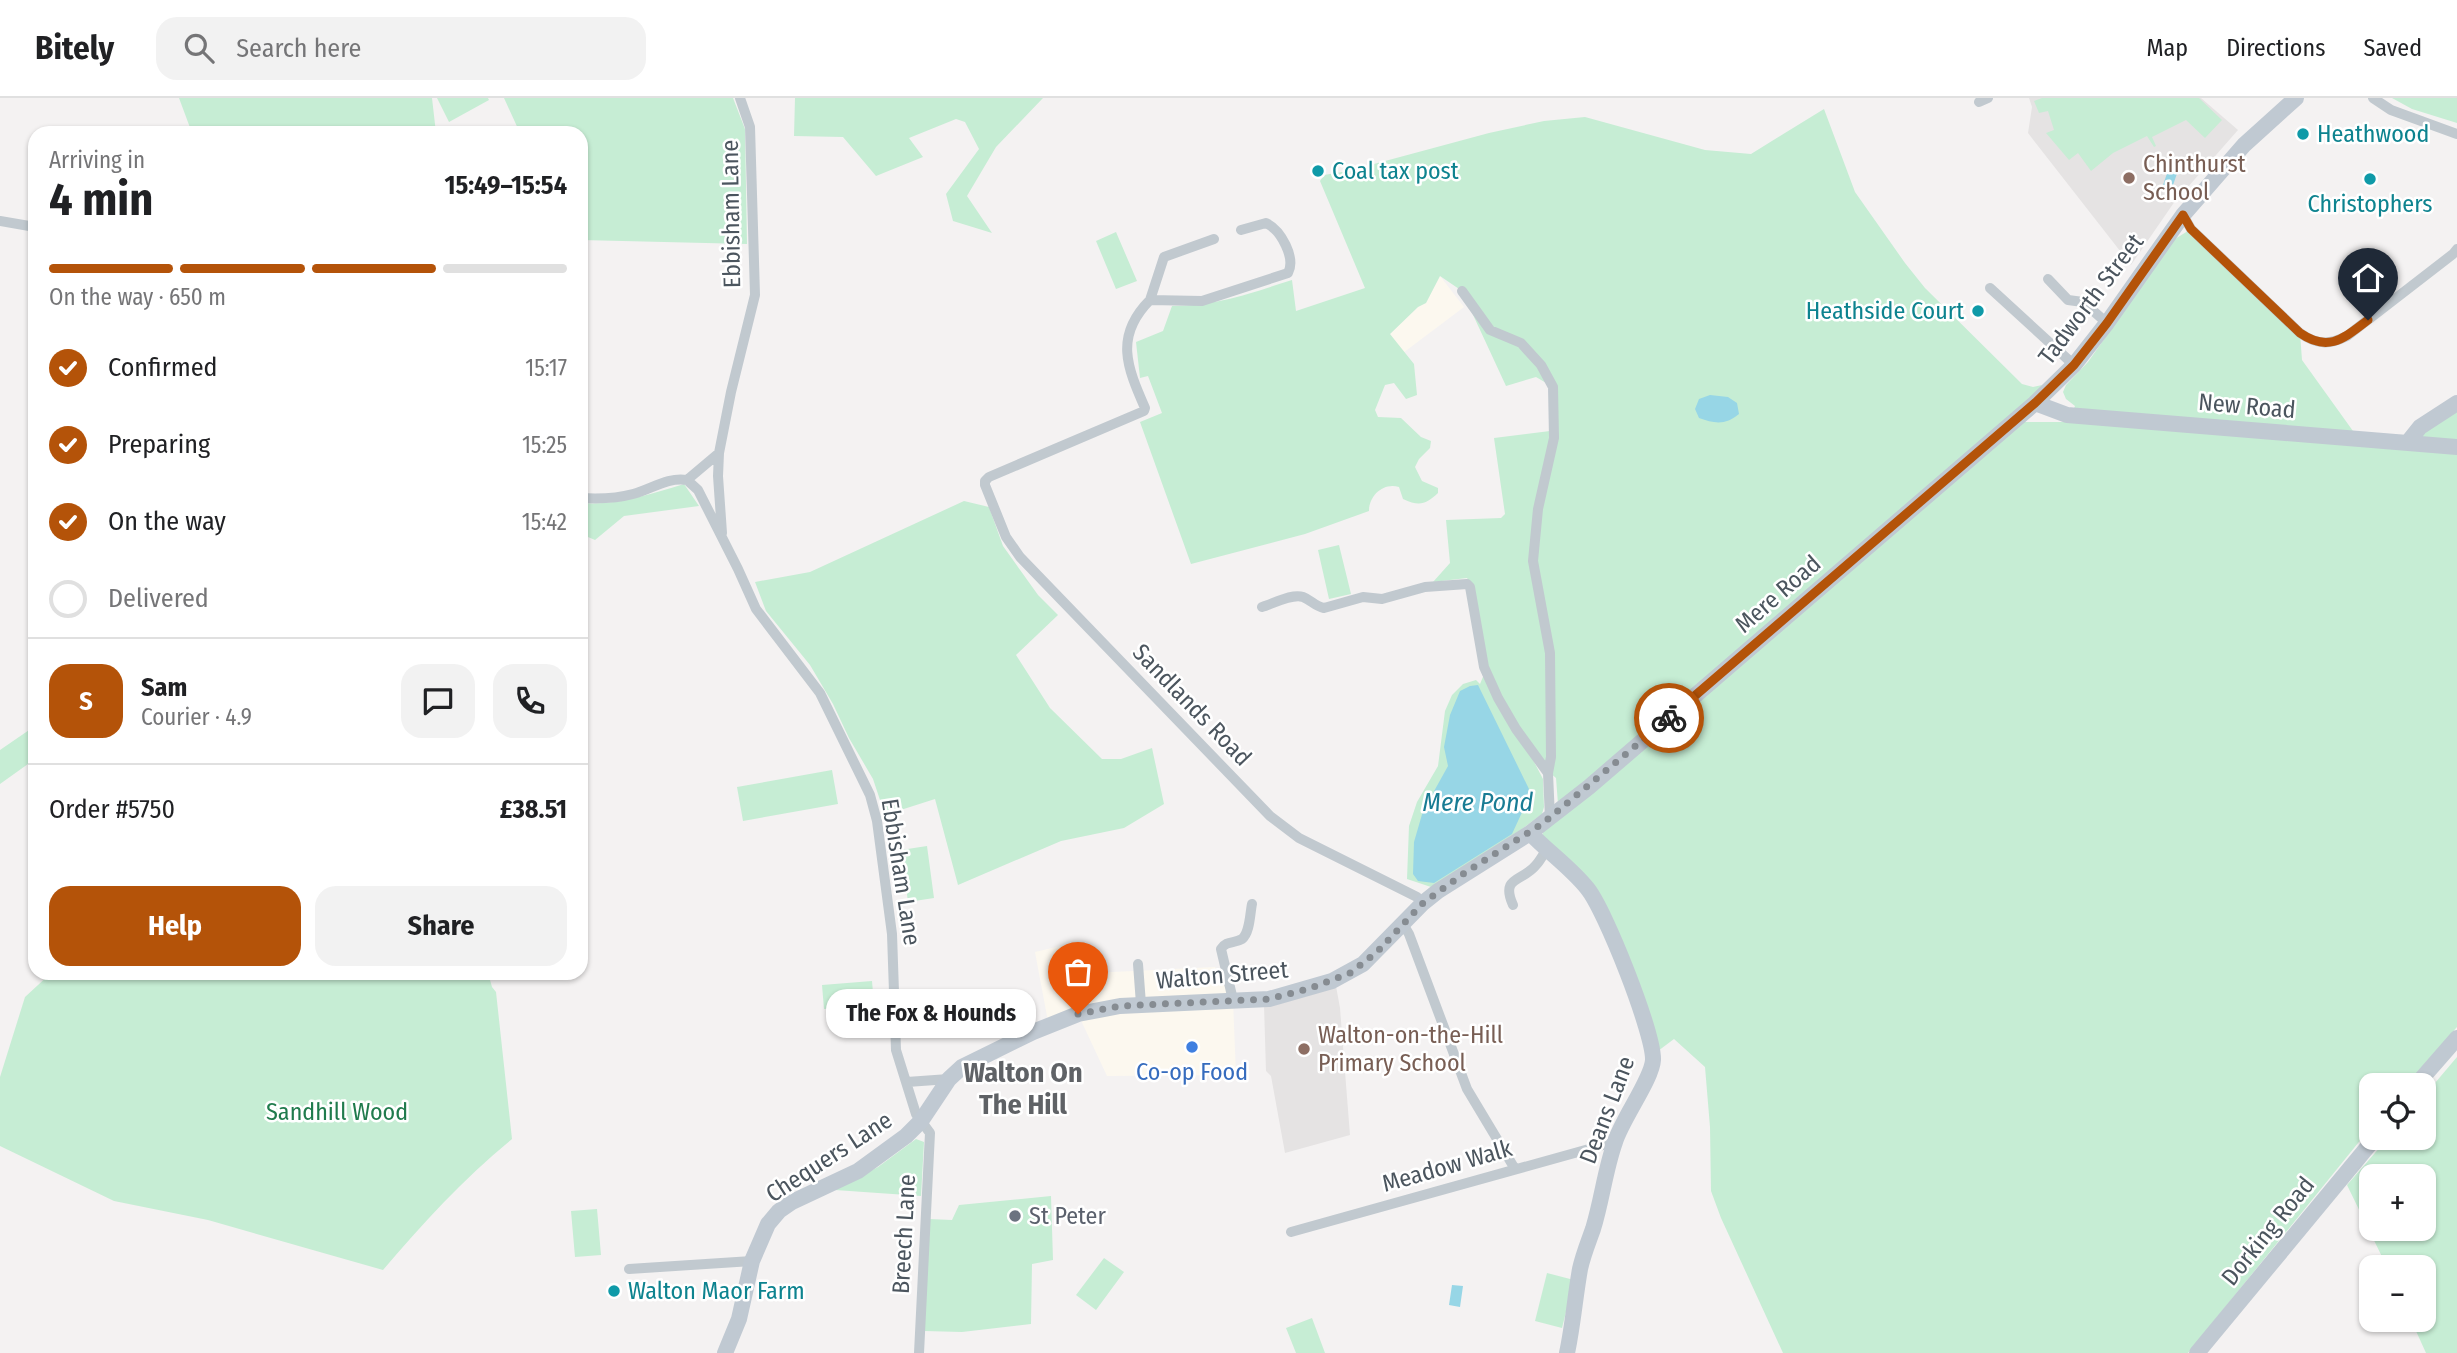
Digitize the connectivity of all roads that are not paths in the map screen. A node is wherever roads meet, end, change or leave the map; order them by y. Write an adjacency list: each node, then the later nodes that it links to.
1 (740, 98): 21 (street, Ebbisham Lane)
2 (2296, 98): 5 (main road, Tadworth Street)
3 (2373, 98): 4 (street)
4 (2457, 134)
5 (2183, 215): 10 (street); 15 (main road, Tadworth Street)
6 (0, 221): 7 (street)
7 (28, 226)
8 (1241, 230): 14 (street)
9 (1214, 239): 14 (street)
10 (2457, 249)
11 (2048, 279): 15 (street)
12 (1990, 288): 16 (street)
13 (1462, 291): 28 (street)
14 (1150, 300): 32 (street, Sandlands Road)
15 (2107, 323): 16 (main road, Tadworth Street)
16 (2074, 365): 17 (main road, Tadworth Street)
17 (2035, 403): 19 (main road, New Road); 29 (main road, Mere Road)
18 (2457, 403): 19 (main road)
19 (2408, 442): 20 (main road, New Road)
20 (2457, 447)
21 (719, 453): 22 (street, Ebbisham Lane); 23 (street)
22 (718, 476): 24 (street); 26 (street, Ebbisham Lane)
23 (687, 480): 24 (street, Ebbisham Lane); 25 (street)
24 (698, 490): 26 (street, Ebbisham Lane)
25 (588, 498)
26 (723, 540): 42 (street, Ebbisham Lane)
27 (1262, 607): 28 (street)
28 (1548, 773): 29 (street)
29 (1550, 818): 30 (main road, Walton Street)
30 (1530, 833): 31 (main road, Deans Lane); 32 (main road, Walton Street)
31 (1546, 850): 34 (street); 44 (main road, Deans Lane)
32 (1423, 903): 35 (main road, Walton Street)
33 (1252, 904): 37 (street)
34 (1513, 905)
35 (1403, 924): 37 (main road, Walton Street); 46 (street)
36 (1138, 964): 38 (street)
37 (1233, 1000): 38 (main road, Walton Street)
38 (1141, 1004): 41 (main road, Walton Street)
39 (2457, 1038): 40 (main road)
40 (2426, 1073)
41 (949, 1079): 42 (street); 43 (main road, Walton Street)
42 (907, 1082): 43 (street, Ebbisham Lane)
43 (921, 1121): 48 (main road, Chequers Lane); 51 (street, Breech Lane)
44 (1615, 1142): 46 (street, Meadow Walk); 52 (main road, Deans Lane)
45 (2365, 1150): 53 (main road, Dorking Road)
46 (1515, 1169): 47 (street, Meadow Walk)
47 (1291, 1232)
48 (752, 1261): 49 (street); 50 (main road, Chequers Lane)
49 (629, 1269)
50 (726, 1353)
51 (919, 1353)
52 (1567, 1353)
53 (2197, 1353)

